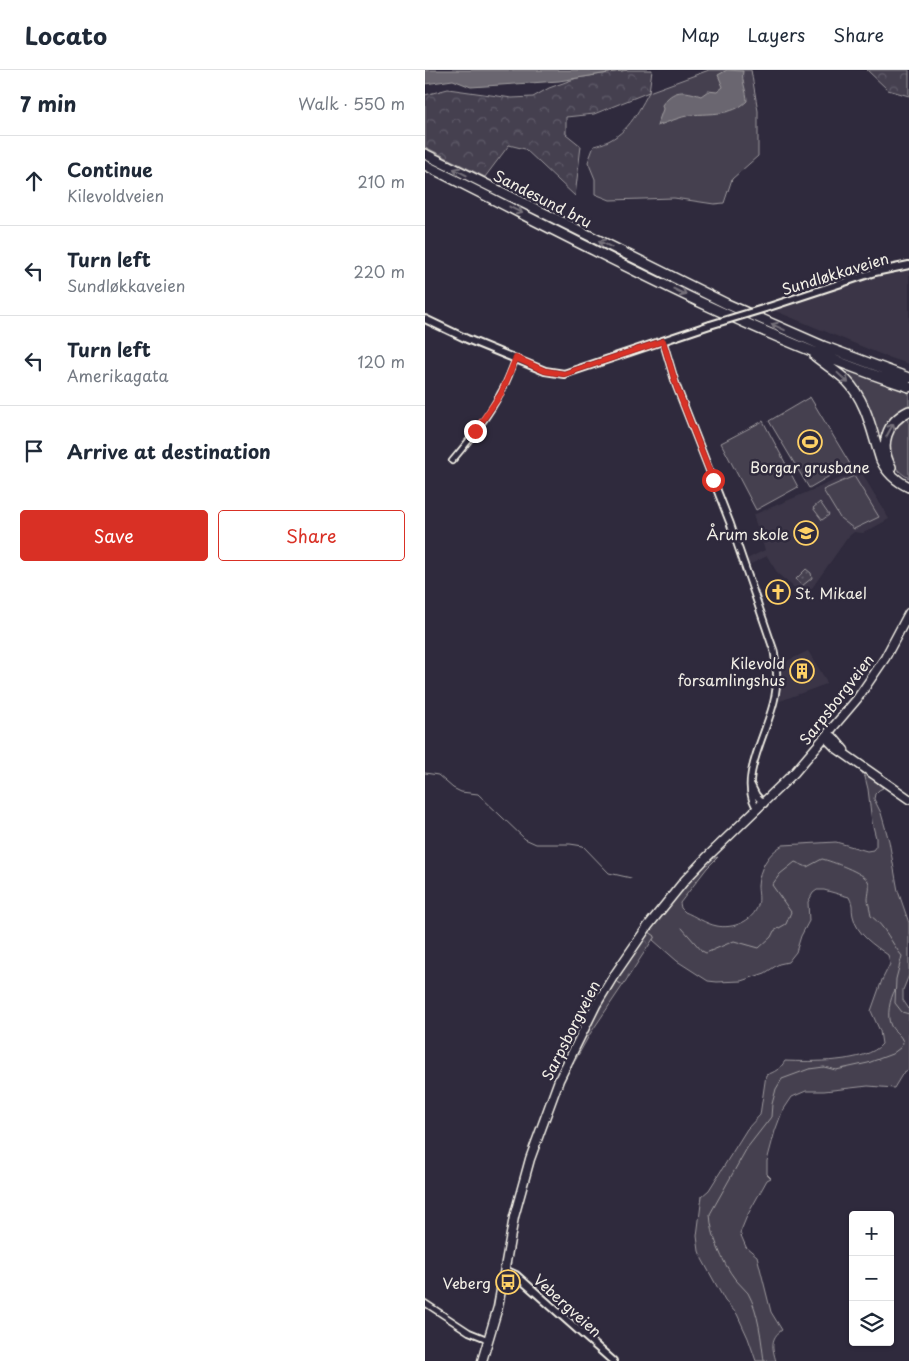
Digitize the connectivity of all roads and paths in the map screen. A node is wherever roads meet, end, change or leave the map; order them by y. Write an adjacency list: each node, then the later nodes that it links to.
1 (425, 154): 4 (highway, Sandesund bru, one-way to 1)
2 (425, 165): 4 (highway, Sandesund bru, one-way to 4)
3 (909, 265): 6 (main road, Sundløkkaveien, bridge)
4 (647, 270): 7 (highway, one-way to 7); 9 (highway, one-way to 4)
5 (425, 319): 8 (main road)
6 (663, 341): 8 (main road); 19 (street)
7 (805, 348): 10 (highway); 14 (highway, one-way to 14)
8 (516, 358): 12 (street)
9 (909, 378)
10 (909, 387)
11 (909, 411): 13 (highway, one-way to 11)
12 (451, 460)
13 (909, 481)
14 (909, 487)
15 (909, 613): 17 (main road, Sarpsborgveien)
16 (909, 621): 17 (main road, Sarpsborgveien)
17 (829, 738): 18 (main road); 19 (main road, Sarpsborgveien)
18 (909, 799)
19 (761, 806): 20 (main road, Sarpsborgveien)
20 (505, 1270): 22 (main road, Sarpsborgveien); 24 (main road, Vebergveien)
21 (425, 1303): 22 (street)
22 (489, 1340): 23 (main road, Sarpsborgveien)
23 (482, 1361)
24 (613, 1361)

